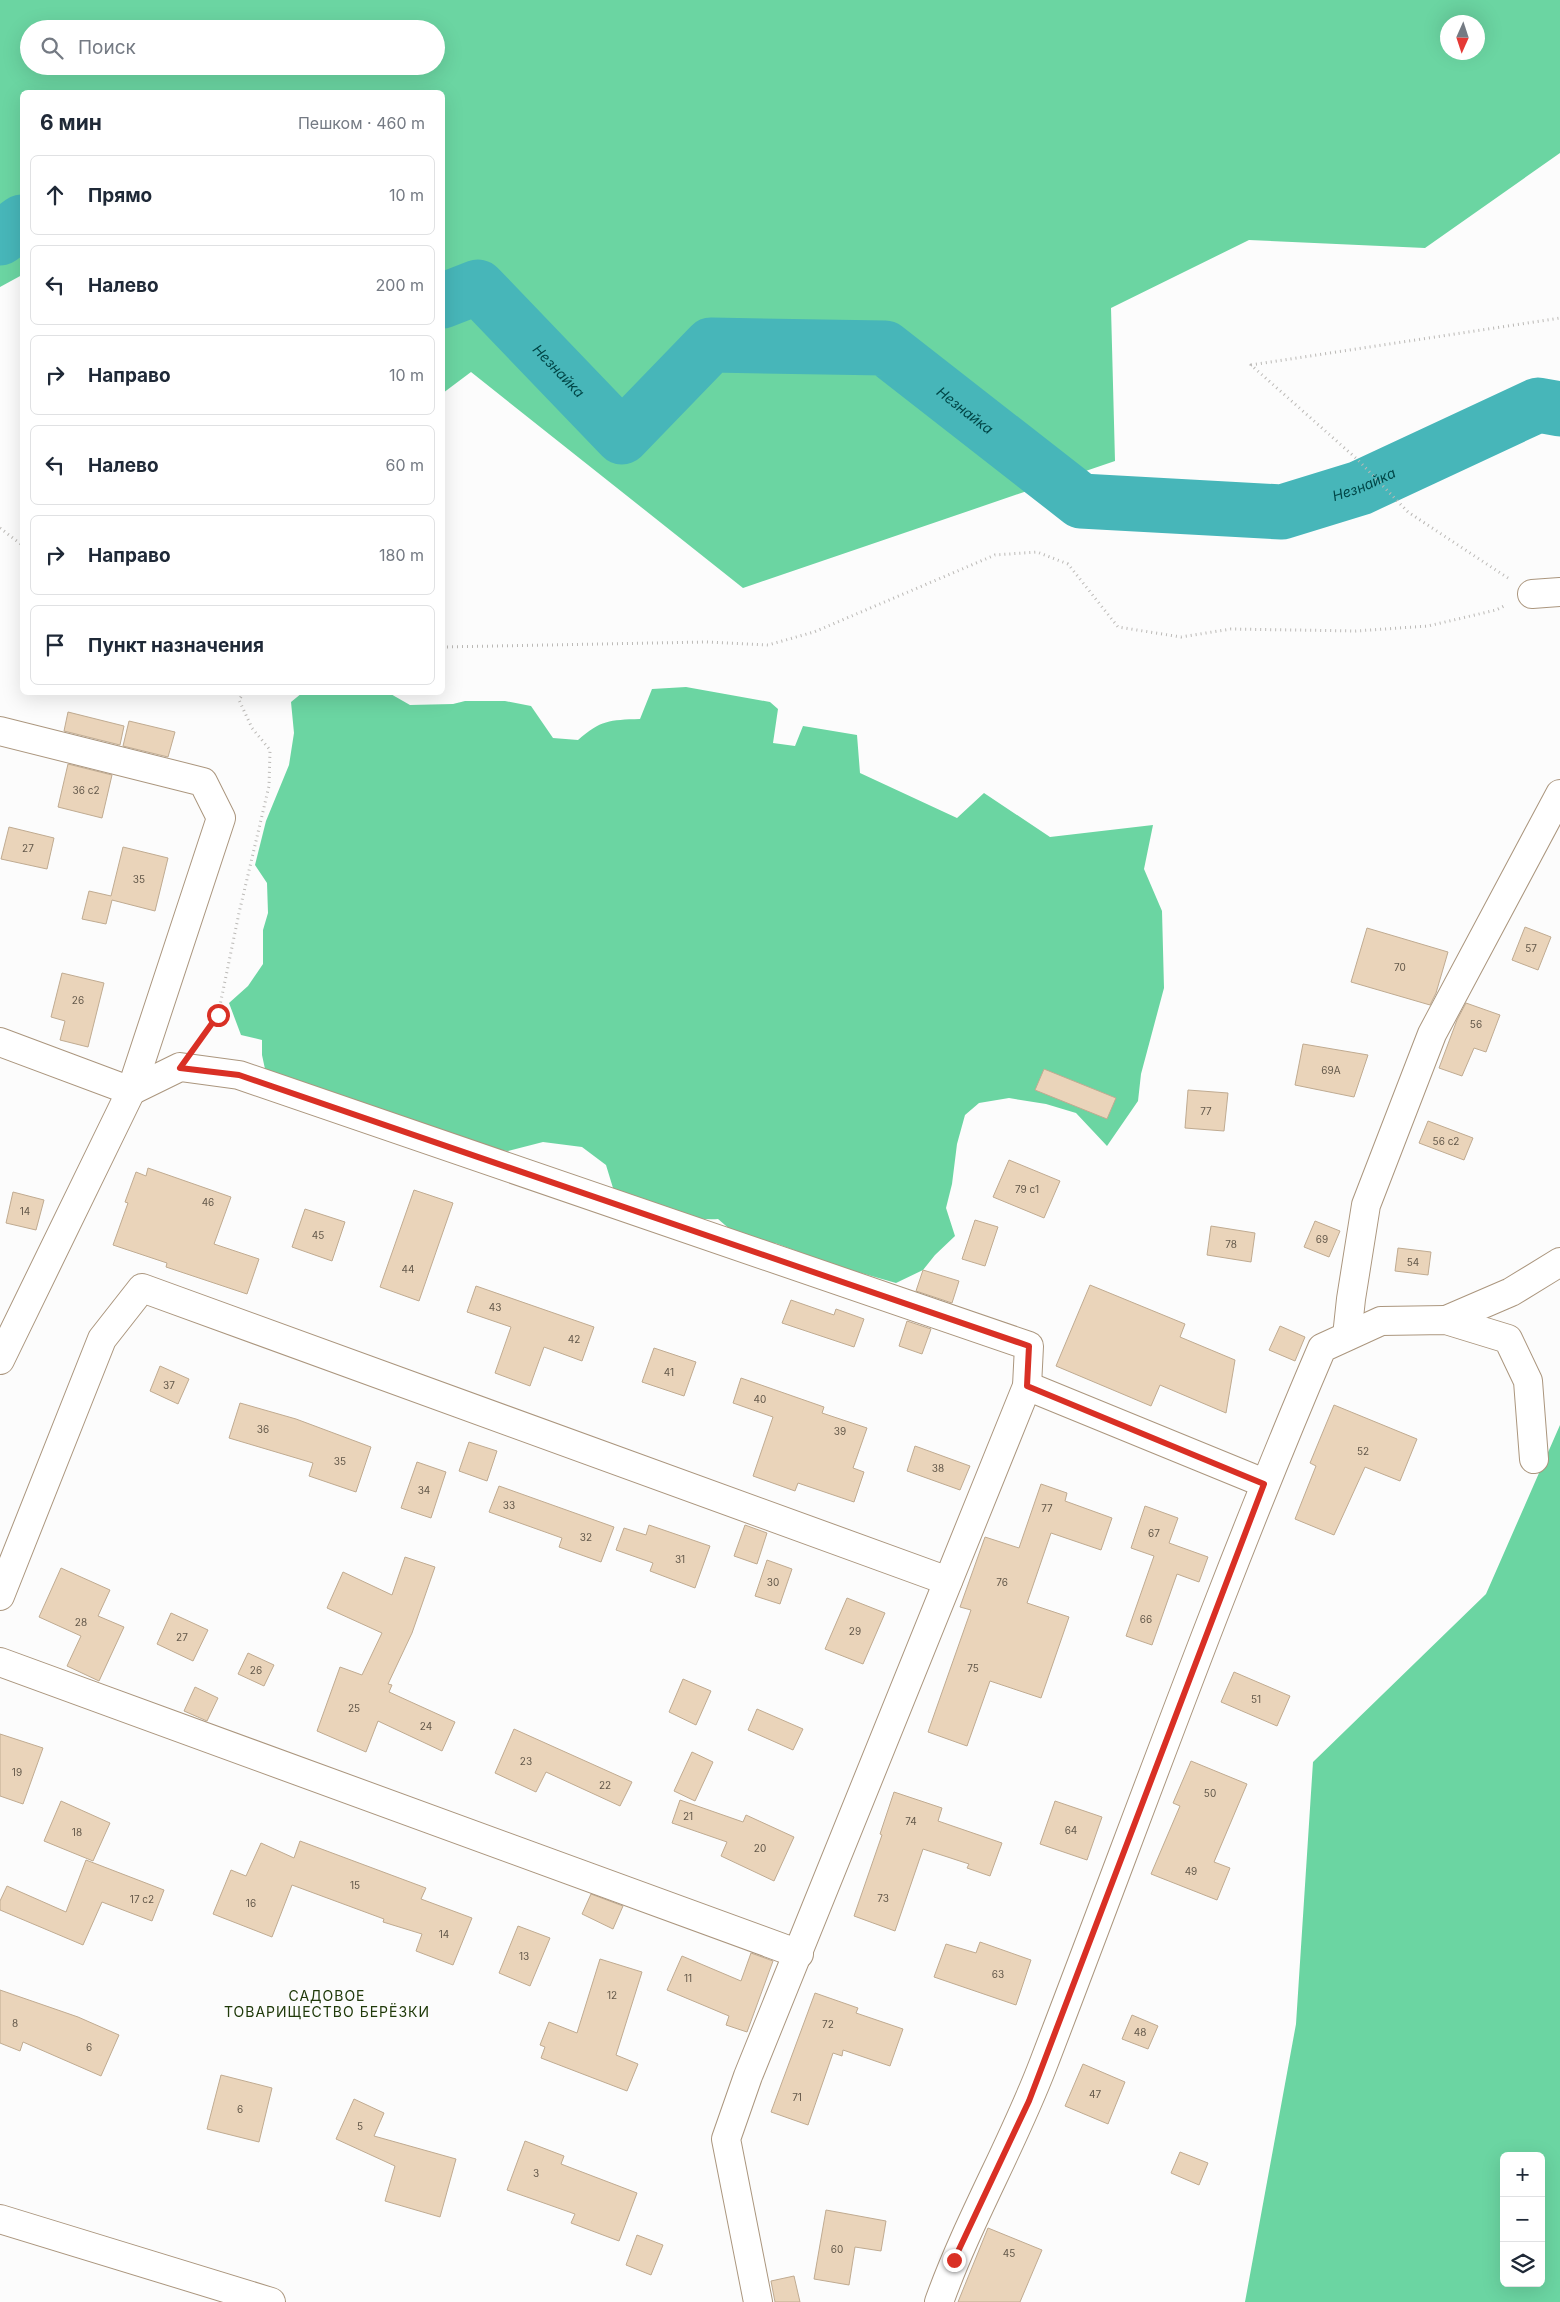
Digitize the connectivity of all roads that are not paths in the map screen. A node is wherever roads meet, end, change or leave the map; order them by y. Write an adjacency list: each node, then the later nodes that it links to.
1 (1560, 592): 2 (street)
2 (1532, 594)
3 (0, 731): 6 (street)
4 (1560, 794): 10 (street)
5 (0, 1042): 6 (street)
6 (131, 1091): 9 (street); 12 (street)
7 (1560, 1262): 8 (street)
8 (1446, 1320): 10 (street); 13 (street)
9 (9, 1322): 11 (street)
10 (1347, 1336): 14 (street)
11 (0, 1360)
12 (1027, 1386): 14 (street); 15 (street)
13 (1534, 1459)
14 (1264, 1484): 22 (street)
15 (948, 1582): 16 (street); 18 (street)
16 (0, 1596)
17 (0, 1662): 18 (street)
18 (799, 1954): 21 (street)
19 (0, 2219): 20 (street)
20 (271, 2302)
21 (758, 2302)
22 (939, 2302)

